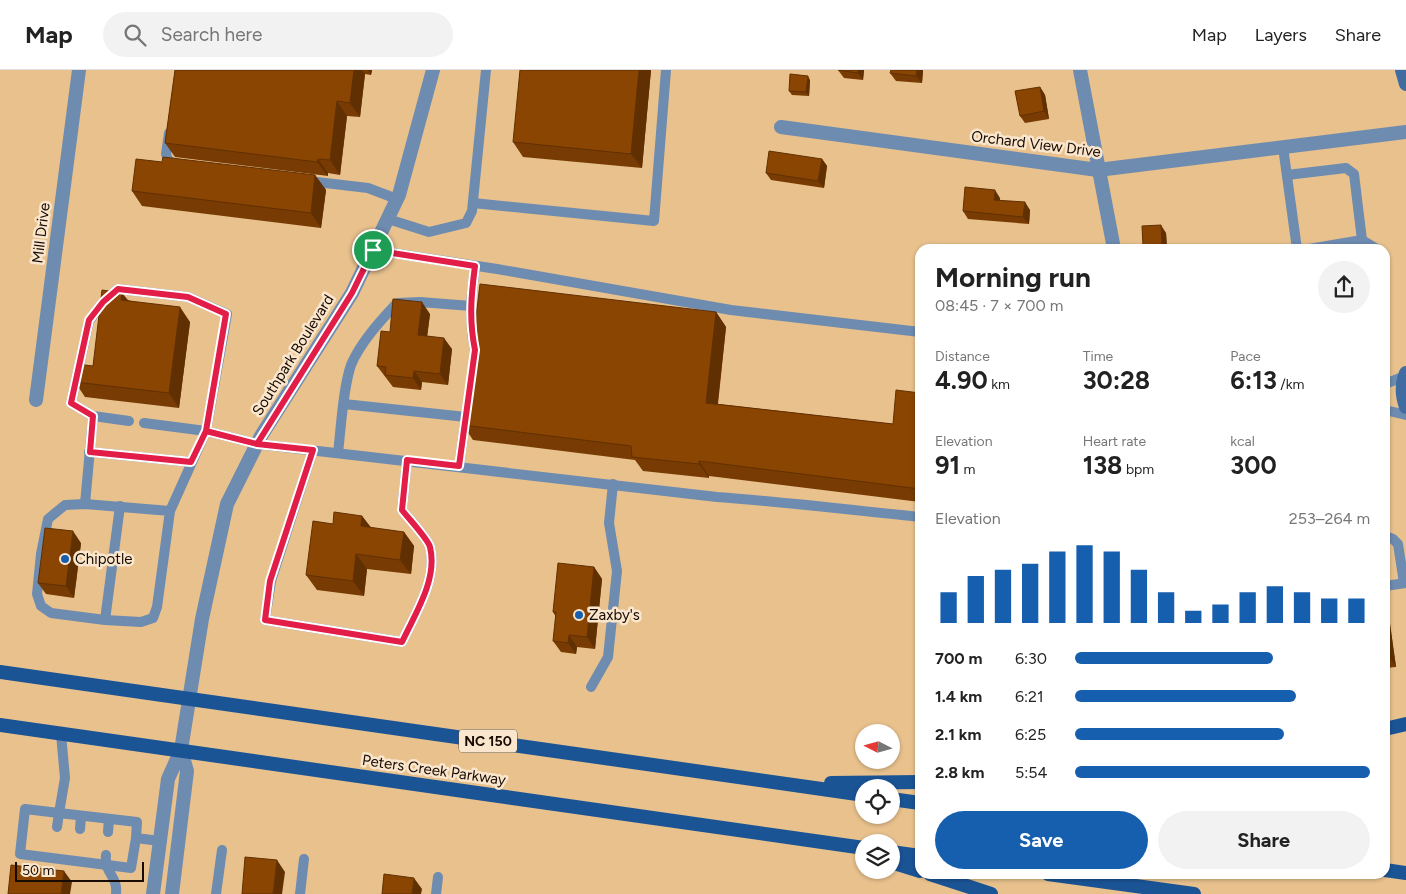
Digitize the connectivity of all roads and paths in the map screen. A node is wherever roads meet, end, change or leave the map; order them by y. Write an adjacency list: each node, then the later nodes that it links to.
1 (79, 70): 31 (street, Mill Drive)
2 (434, 70): 16 (street, Southpark Boulevard)
3 (486, 70): 17 (lane)
4 (666, 70): 17 (lane)
5 (1080, 70): 13 (street)
6 (1402, 70): 7 (main road)
7 (1406, 84)
8 (170, 126): 12 (lane)
9 (781, 127): 13 (street, Orchard View Drive)
10 (1406, 132): 11 (street, Orchard View Drive)
11 (1283, 147): 13 (street, Orchard View Drive); 14 (lane)
12 (184, 166)
13 (1098, 170): 20 (street)
14 (1287, 175): 19 (lane); 21 (lane)
15 (295, 179): 16 (lane)
16 (398, 199): 18 (street, Southpark Boulevard)
17 (473, 203): 18 (lane)
18 (388, 219): 24 (street, Southpark Boulevard)
19 (1362, 240): 22 (lane); 23 (lane)
20 (1113, 244)
21 (1295, 244)
22 (1338, 244)
23 (1369, 244)
24 (373, 250): 25 (lane); 40 (street, Southpark Boulevard)
25 (475, 266): 26 (lane); 27 (lane)
26 (471, 306): 28 (lane); 32 (lane)
27 (915, 331)
28 (474, 360)
29 (1405, 374): 30 (lane); 33 (main road)
30 (1390, 382)
31 (36, 400)
32 (344, 404): 43 (lane); 46 (lane)
33 (1406, 407)
34 (1390, 411): 35 (lane)
35 (1406, 415)
36 (93, 416): 37 (lane); 39 (lane); 42 (lane)
37 (129, 421)
38 (144, 423): 39 (lane)
39 (206, 431): 40 (lane); 45 (lane)
40 (257, 444): 41 (lane); 58 (street, Southpark Boulevard)
41 (313, 450): 43 (lane); 44 (lane)
42 (90, 452): 45 (lane); 48 (lane)
43 (338, 452): 44 (lane)
44 (407, 460): 46 (lane)
45 (191, 462): 50 (lane)
46 (459, 466): 47 (lane)
47 (613, 484): 51 (lane); 57 (lane)
48 (85, 504): 49 (lane); 55 (lane)
49 (120, 506): 50 (lane); 55 (lane)
50 (170, 512): 55 (lane)
51 (915, 517)
52 (1390, 538): 53 (lane)
53 (1405, 583): 54 (lane)
54 (1390, 585)
55 (105, 620)
56 (0, 672): 58 (main road, NC 150)
57 (591, 687)
58 (190, 699): 63 (street, Southpark Boulevard); 65 (main road, NC 150)
59 (1406, 724): 61 (main road)
60 (0, 725): 62 (main road, Peters Creek Parkway)
61 (1390, 728)
62 (61, 734): 63 (main road, Peters Creek Parkway); 69 (lane)
63 (181, 750): 76 (street, Southpark Boulevard); 77 (main road, Peters Creek Parkway); 94 (street, Southpark Boulevard)
64 (915, 782): 65 (main road)
65 (787, 784): 66 (main road, NC 150)
66 (855, 794)
67 (900, 800): 68 (main road)
68 (915, 802)
69 (59, 813): 70 (lane); 72 (lane); 84 (lane)
70 (81, 816): 71 (lane); 73 (lane)
71 (109, 819): 74 (lane); 75 (lane)
72 (57, 827)
73 (80, 829)
74 (108, 832)
75 (136, 838): 76 (lane); 84 (lane)
76 (160, 841): 93 (street, Southpark Boulevard)
77 (824, 843): 78 (main road, Peters Creek Parkway); 80 (main road)
78 (855, 847)
79 (222, 850): 95 (lane)
80 (855, 852)
81 (900, 853): 82 (main road)
82 (915, 855)
83 (304, 859): 96 (lane)
84 (105, 860): 92 (lane)
85 (900, 865): 86 (main road)
86 (915, 869)
87 (1390, 871): 88 (main road)
88 (1406, 873)
89 (438, 877): 97 (lane)
90 (945, 879): 98 (main road)
91 (1084, 879): 99 (main road)
92 (116, 894)
93 (153, 894)
94 (172, 894)
95 (216, 894)
96 (300, 894)
97 (436, 894)
98 (991, 894)
99 (1194, 894)

